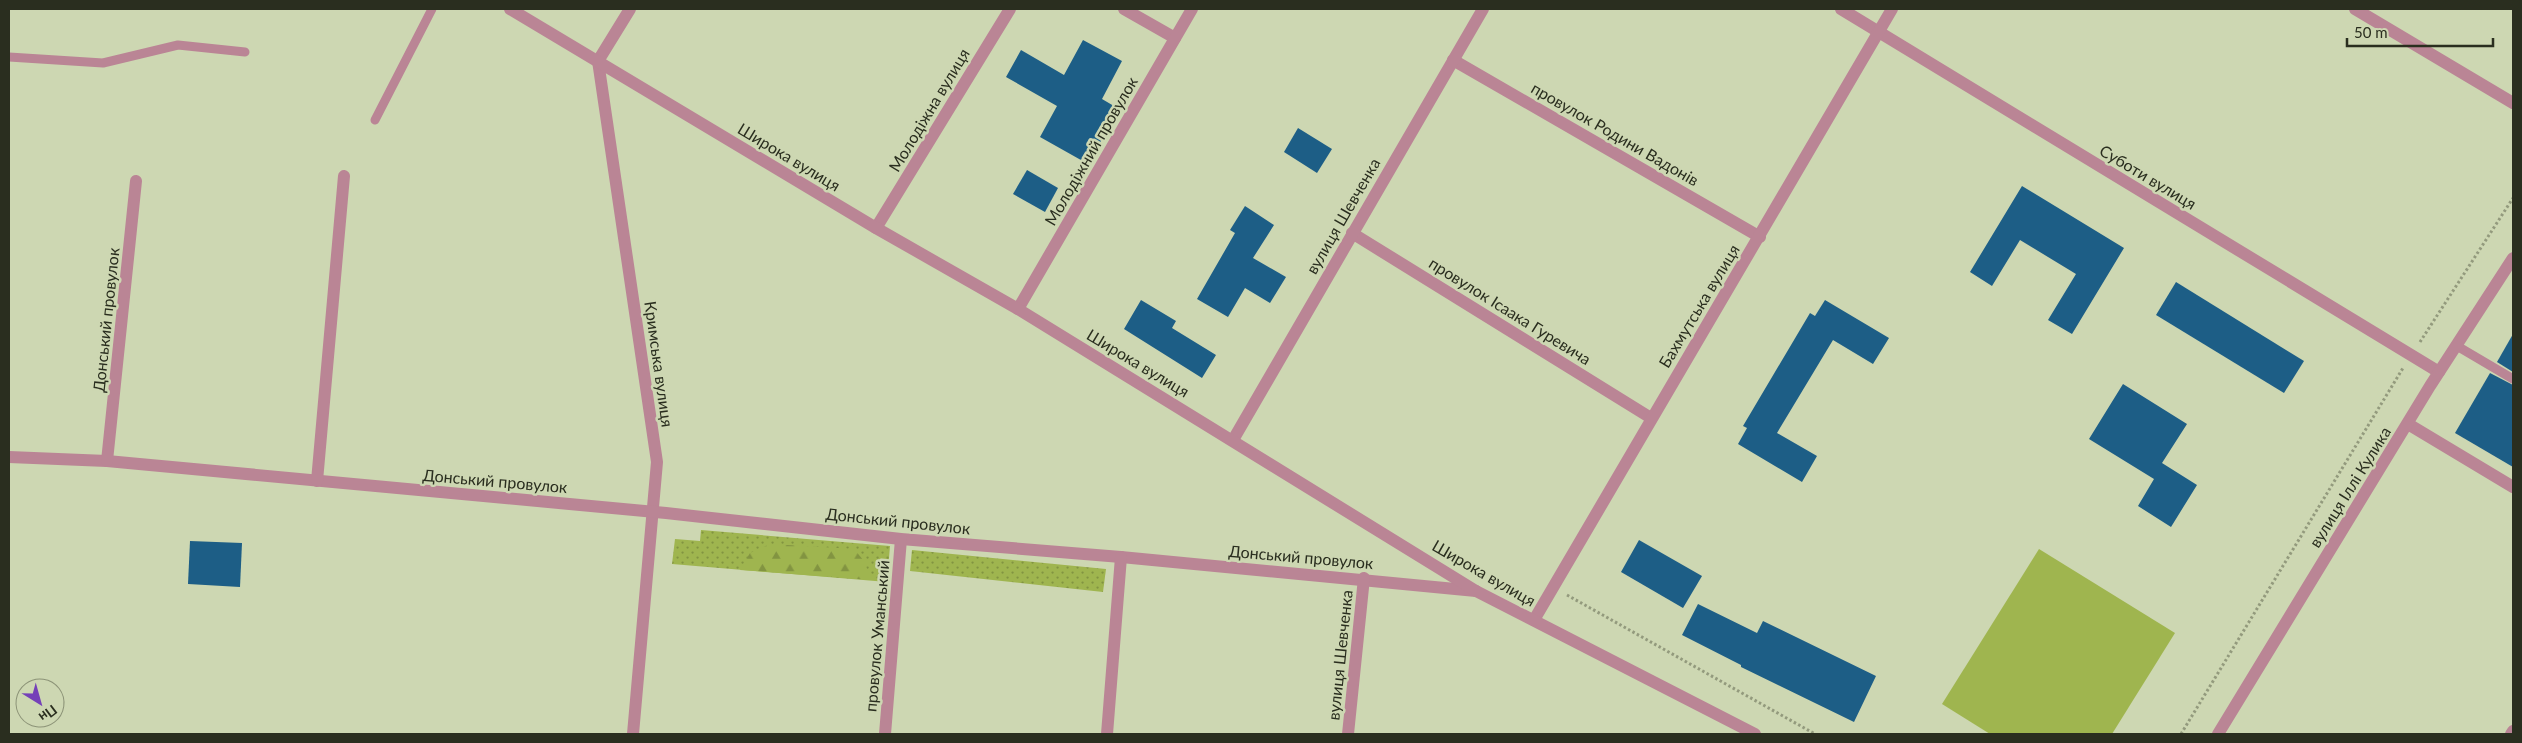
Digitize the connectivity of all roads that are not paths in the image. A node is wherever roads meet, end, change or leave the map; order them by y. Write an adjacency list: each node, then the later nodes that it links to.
1 (432, 9): 18 (lane)
2 (510, 9): 16 (street, Широка вулиця)
3 (630, 9): 16 (street)
4 (1010, 9): 21 (street, Молодіжна вулиця)
5 (1124, 9): 12 (street)
6 (1192, 9): 12 (street, Молодіжний провулок)
7 (1482, 9): 15 (street, вулиця Шевченка)
8 (1841, 9): 11 (street, Суботи вулиця)
9 (1892, 9): 11 (street, Бахмутська вулиця)
10 (2355, 9): 17 (street)
11 (1879, 32): 23 (street, Бахмутська вулиця); 27 (street, Суботи вулиця)
12 (1175, 38): 25 (street, Молодіжний провулок)
13 (245, 52): 14 (lane)
14 (9, 57)
15 (1453, 60): 22 (street, вулиця Шевченка); 23 (street, провулок Родини Вадонів)
16 (598, 61): 21 (street, Широка вулиця); 36 (street, Кримська вулиця)
17 (2513, 103)
18 (375, 120)
19 (344, 176): 34 (street)
20 (136, 181): 33 (street, Донський провулок)
21 (876, 228): 25 (street, Широка вулиця)
22 (1352, 233): 29 (street, провулок Ісаака Гуревича); 31 (street, вулиця Шевченка)
23 (1760, 237): 29 (street, Бахмутська вулиця)
24 (2512, 262): 26 (street, вулиця Іллі Кулика)
25 (1018, 309): 31 (street, Широка вулиця)
26 (2457, 346): 27 (street, вулиця Іллі Кулика); 28 (lane)
27 (2439, 372): 30 (street, вулиця Іллі Кулика)
28 (2513, 379)
29 (1651, 418): 41 (street, Бахмутська вулиця)
30 (2408, 424): 35 (street); 48 (street, вулиця Іллі Кулика)
31 (1233, 440): 40 (street, Широка вулиця)
32 (9, 457): 33 (street, Донський провулок)
33 (107, 461): 34 (street, Донський провулок)
34 (317, 480): 36 (street, Донський провулок)
35 (2513, 487)
36 (652, 512): 37 (street, Донський провулок); 43 (street, Кримська вулиця)
37 (901, 539): 38 (street, Донський провулок); 44 (street, провулок Уманський)
38 (1121, 557): 39 (street, Донський провулок); 45 (street)
39 (1364, 578): 40 (street, Донський провулок); 46 (street, вулиця Шевченка)
40 (1476, 591): 41 (street, Широка вулиця)
41 (1534, 620): 47 (street, Широка вулиця)
42 (2513, 730): 49 (street)
43 (634, 734)
44 (885, 734)
45 (1106, 734)
46 (1348, 734)
47 (1755, 734)
48 (2218, 734)
49 (2511, 734)

